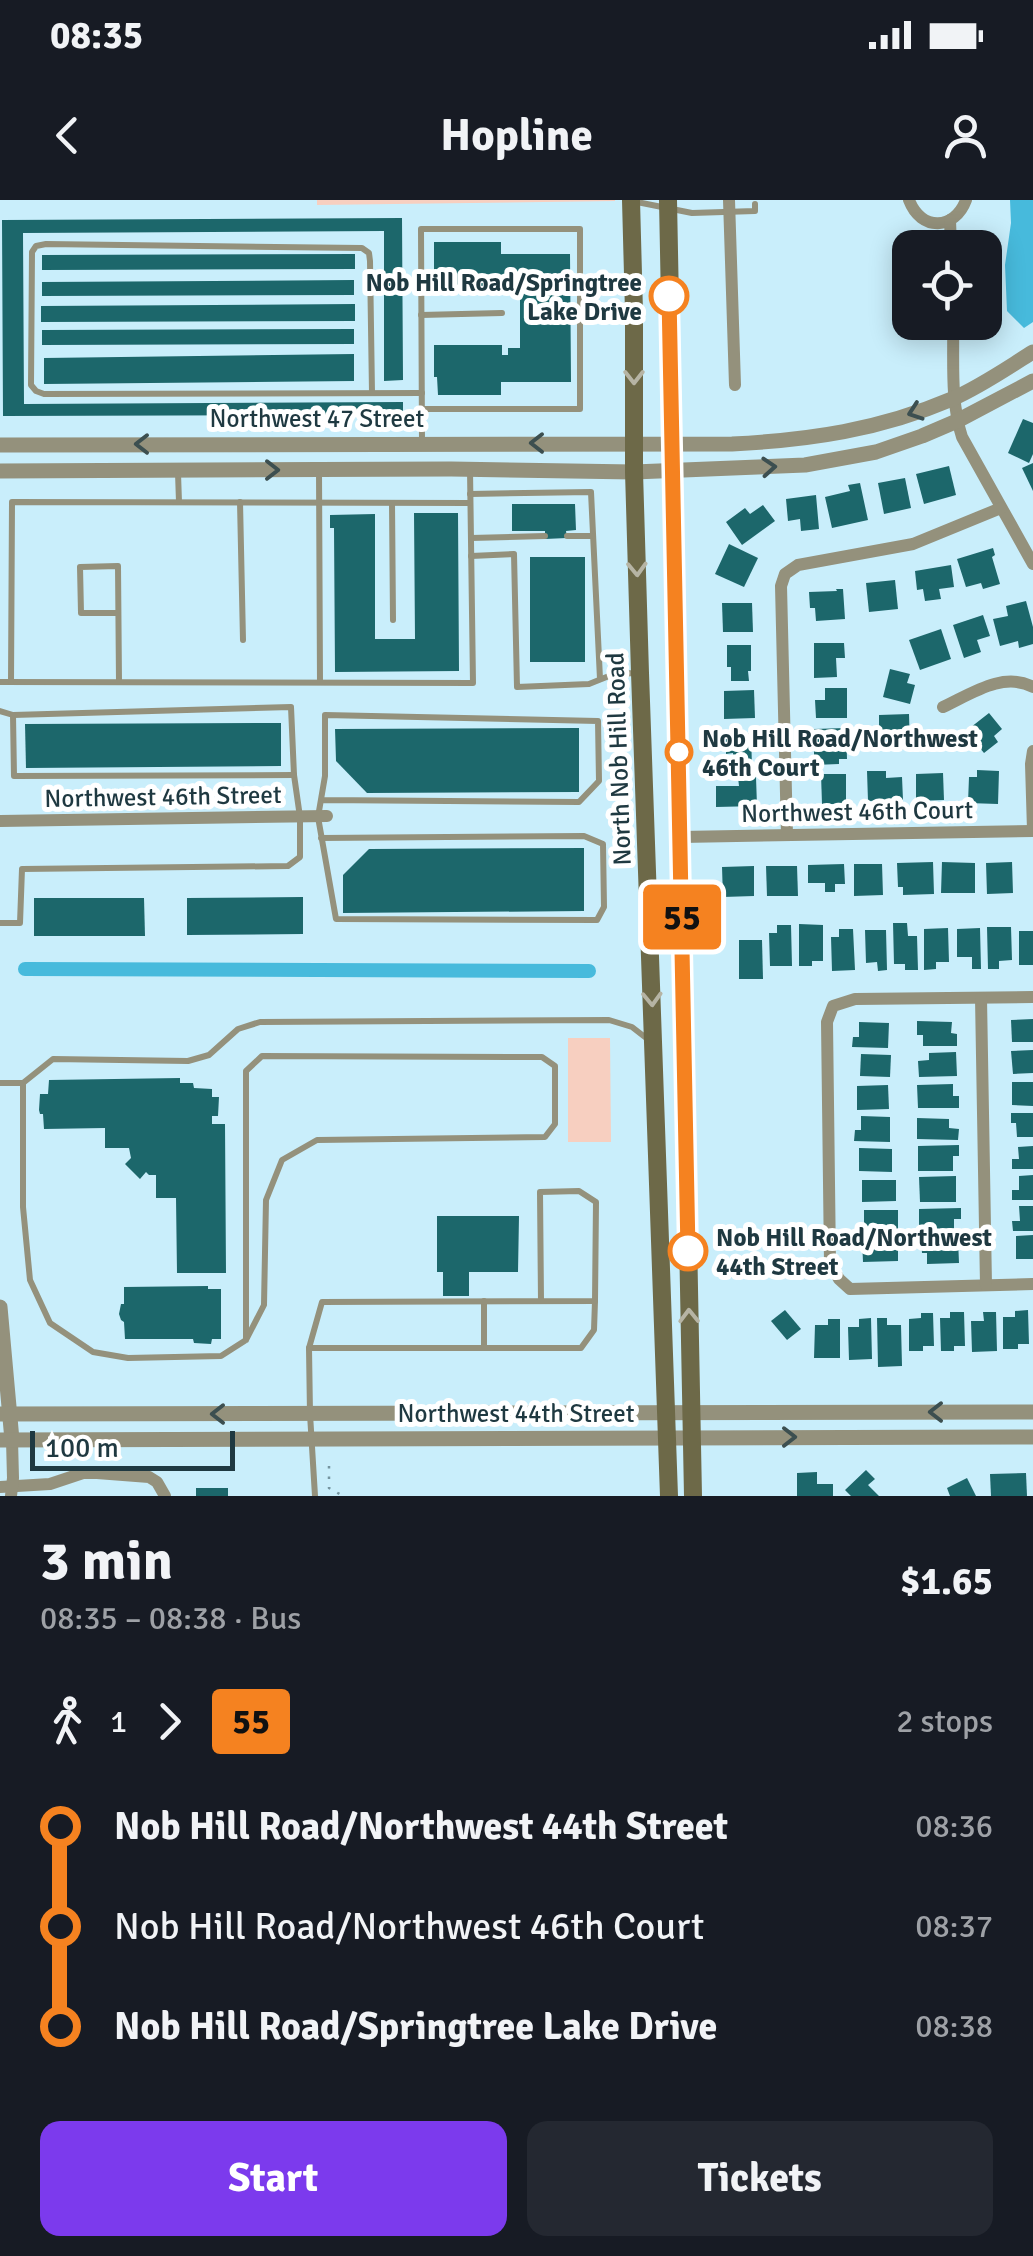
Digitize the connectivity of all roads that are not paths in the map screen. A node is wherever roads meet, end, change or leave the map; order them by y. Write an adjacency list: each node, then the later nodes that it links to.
1 (632, 200): 4 (lane); 20 (main road, North Nob Hill Road, one-way to 20)
2 (909, 200): 7 (street)
3 (966, 200): 7 (street)
4 (668, 204): 6 (lane); 21 (main road)
5 (755, 204): 6 (lane)
6 (729, 206): 14 (street)
7 (950, 220): 8 (street)
8 (951, 230)
9 (502, 313): 10 (lane)
10 (421, 315): 16 (lane); 18 (lane)
11 (954, 340): 17 (street)
12 (1033, 352): 17 (street, Northwest 47 Street)
13 (1032, 382): 19 (street, Northwest 47 Street)
14 (735, 386)
15 (372, 393): 15 (lane); 16 (lane)
16 (422, 393): 18 (lane)
17 (954, 398): 19 (street); 21 (street, Northwest 47 Street, one-way to 21)
18 (422, 410): 22 (lane)
19 (957, 422): 31 (street, Northwest 47 Street, one-way to 19); 39 (street)
20 (634, 442): 21 (street, Northwest 47 Street); 23 (street, Northwest 47 Street, one-way to 23); 32 (main road, North Nob Hill Road)
21 (672, 442): 31 (main road)
22 (422, 443): 23 (street, Northwest 47 Street); 24 (street, Northwest 47 Street)
23 (451, 443): 26 (street)
24 (178, 444): 25 (street, Northwest 47 Street, one-way to 25); 28 (street)
25 (0, 445)
26 (451, 469): 27 (street, Northwest 47 Street); 29 (street, Northwest 47 Street)
27 (470, 469): 32 (street, Northwest 47 Street); 33 (lane)
28 (178, 470): 29 (street, Northwest 47 Street, one-way to 29); 30 (street, Northwest 47 Street); 34 (lane)
29 (318, 470): 36 (lane)
30 (0, 471)
31 (672, 471): 32 (street, Northwest 47 Street); 68 (main road)
32 (634, 472): 49 (main road, North Nob Hill Road, one-way to 49)
33 (470, 494): 38 (lane); 42 (lane)
34 (178, 502): 35 (lane); 52 (lane)
35 (240, 502): 36 (lane); 48 (lane)
36 (319, 503): 37 (lane); 54 (lane)
37 (392, 503): 38 (lane); 47 (lane)
38 (470, 503): 43 (lane)
39 (1001, 508): 45 (street); 66 (street)
40 (545, 536): 43 (lane)
41 (567, 536): 42 (lane)
42 (592, 536): 50 (lane)
43 (471, 538): 44 (lane)
44 (471, 556): 50 (lane); 54 (lane)
45 (1033, 564)
46 (118, 613): 46 (lane); 53 (lane)
47 (393, 620)
48 (243, 640)
49 (640, 673): 50 (lane); 72 (main road, North Nob Hill Road, one-way to 72)
50 (600, 679)
51 (0, 682): 52 (lane)
52 (12, 682): 53 (lane)
53 (119, 682): 54 (lane)
54 (320, 682)
55 (1033, 687): 56 (street)
56 (943, 707)
57 (0, 711): 58 (lane)
58 (12, 715): 60 (lane); 60 (lane)
59 (1033, 751): 65 (street)
60 (294, 776): 62 (lane)
61 (322, 800): 61 (lane); 63 (lane)
62 (300, 817): 63 (street, Northwest 46th Street); 64 (street, Northwest 46th Street); 69 (lane)
63 (322, 817): 67 (lane)
64 (0, 821)
65 (1033, 830): 66 (street, Northwest 46th Court)
66 (787, 834): 68 (street, Northwest 46th Court)
67 (322, 838): 67 (lane)
68 (681, 838): 88 (main road, one-way to 68)
69 (0, 924)
70 (1033, 997): 71 (street)
71 (981, 998): 76 (street); 76 (street)
72 (654, 1044): 74 (lane); 85 (main road, North Nob Hill Road)
73 (0, 1083): 74 (lane)
74 (22, 1083): 81 (lane)
75 (1033, 1284): 76 (street)
76 (986, 1285)
77 (484, 1301): 78 (lane); 82 (lane); 83 (lane)
78 (541, 1301): 79 (lane); 79 (lane)
79 (595, 1301): 83 (lane)
80 (0, 1307): 86 (street)
81 (246, 1340): 81 (lane)
82 (309, 1348): 83 (lane); 87 (lane)
83 (484, 1348)
84 (1033, 1412): 88 (street, Northwest 44th Street, one-way to 88)
85 (667, 1413): 87 (street, Northwest 44th Street); 88 (street, Northwest 44th Street); 91 (main road, North Nob Hill Road)
86 (4, 1414): 87 (street, Northwest 44th Street, one-way to 86); 93 (street)
87 (310, 1414): 90 (lane)
88 (691, 1414): 92 (main road)
89 (1033, 1436): 92 (street, Northwest 44th Street, one-way to 89)
90 (312, 1438): 91 (street, Northwest 44th Street); 93 (street, Northwest 44th Street); 96 (lane)
91 (668, 1438): 92 (street, Northwest 44th Street); 97 (main road, North Nob Hill Road)
92 (692, 1438): 98 (main road)
93 (6, 1440): 94 (street)
94 (8, 1490): 95 (street)
95 (165, 1496)
96 (316, 1496)
97 (669, 1496)
98 (693, 1496)

